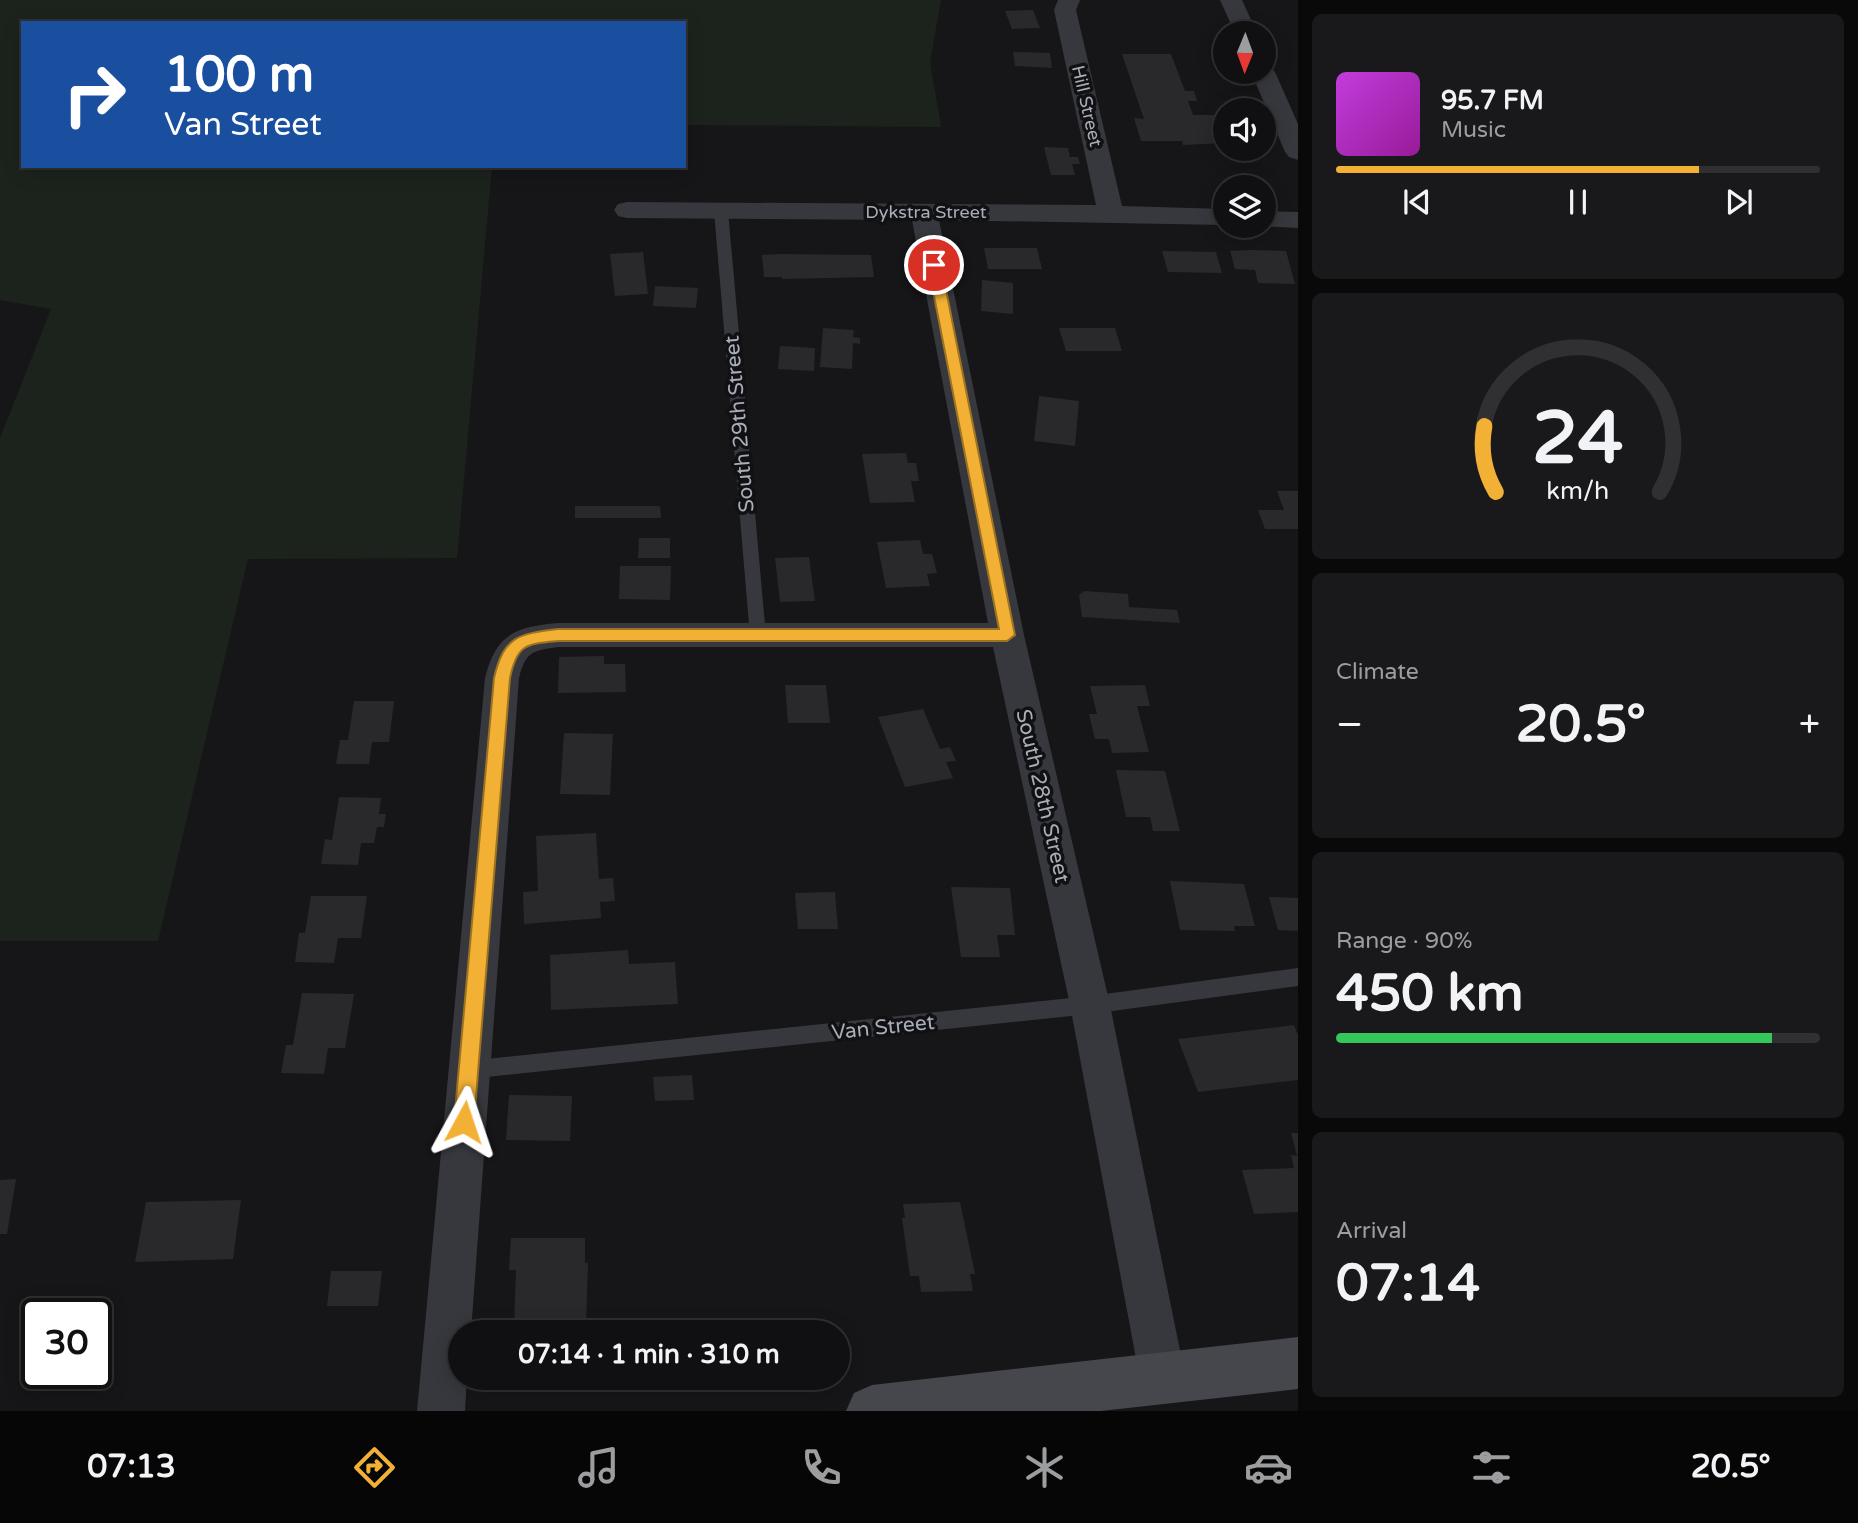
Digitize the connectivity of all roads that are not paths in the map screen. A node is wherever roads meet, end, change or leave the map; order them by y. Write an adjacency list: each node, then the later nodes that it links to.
1 (1069, 0): 9 (street, Hill Street)
2 (1231, 0): 3 (street)
3 (1241, 21)
4 (1268, 84): 5 (street)
5 (1298, 152)
6 (627, 210): 7 (street, Dykstra Street)
7 (721, 211): 8 (street, Dykstra Street); 14 (lane, South 29th Street)
8 (924, 212): 9 (street, Dykstra Street); 13 (street, South 28th Street)
9 (1111, 213): 10 (street, Dykstra Street)
10 (1213, 217)
11 (1276, 219): 12 (street)
12 (1298, 220)
13 (1007, 635): 14 (street); 16 (street, South 28th Street)
14 (758, 636): 17 (street)
15 (1298, 977): 16 (lane, Van Street)
16 (1090, 1005): 17 (lane, Van Street); 19 (street, South 28th Street)
17 (468, 1070): 20 (street)
18 (1298, 1363): 19 (main road)
19 (1163, 1380): 21 (main road)
20 (441, 1411)
21 (872, 1411)

